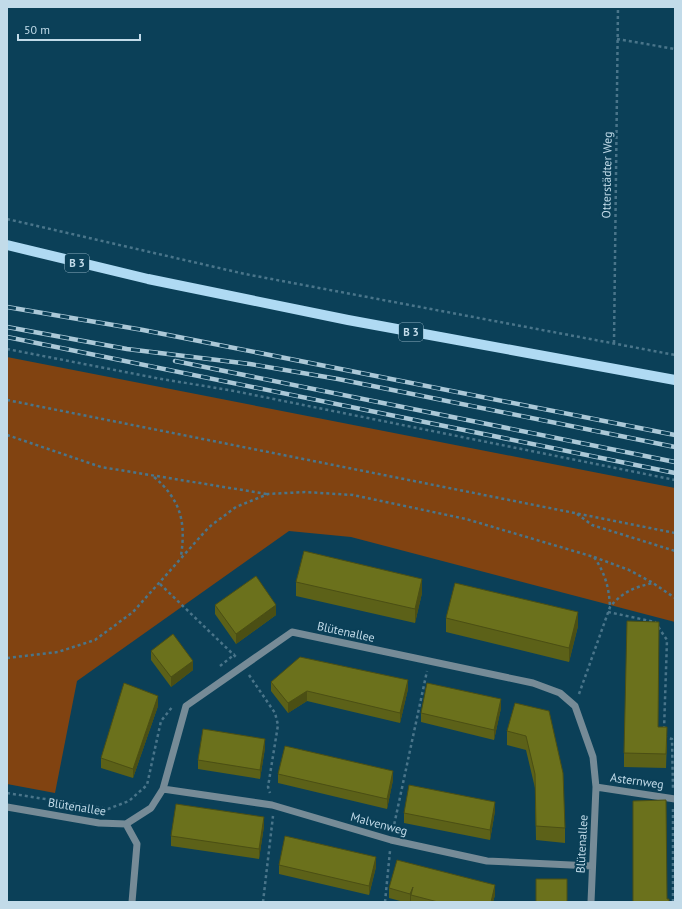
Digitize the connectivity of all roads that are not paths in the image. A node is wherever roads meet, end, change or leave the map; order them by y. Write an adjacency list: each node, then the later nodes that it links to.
1 (7, 245): 2 (main road, B 3)
2 (675, 380)
3 (596, 787): 4 (street, Blütenallee); 5 (street, Asternweg); 8 (street, Blütenallee)
4 (164, 789): 7 (street, Blütenallee); 8 (street, Malvenweg)
5 (674, 798)
6 (7, 807): 7 (street, Blütenallee)
7 (126, 824): 9 (street)
8 (592, 866): 10 (street, Blütenallee)
9 (132, 902)
10 (591, 902)

